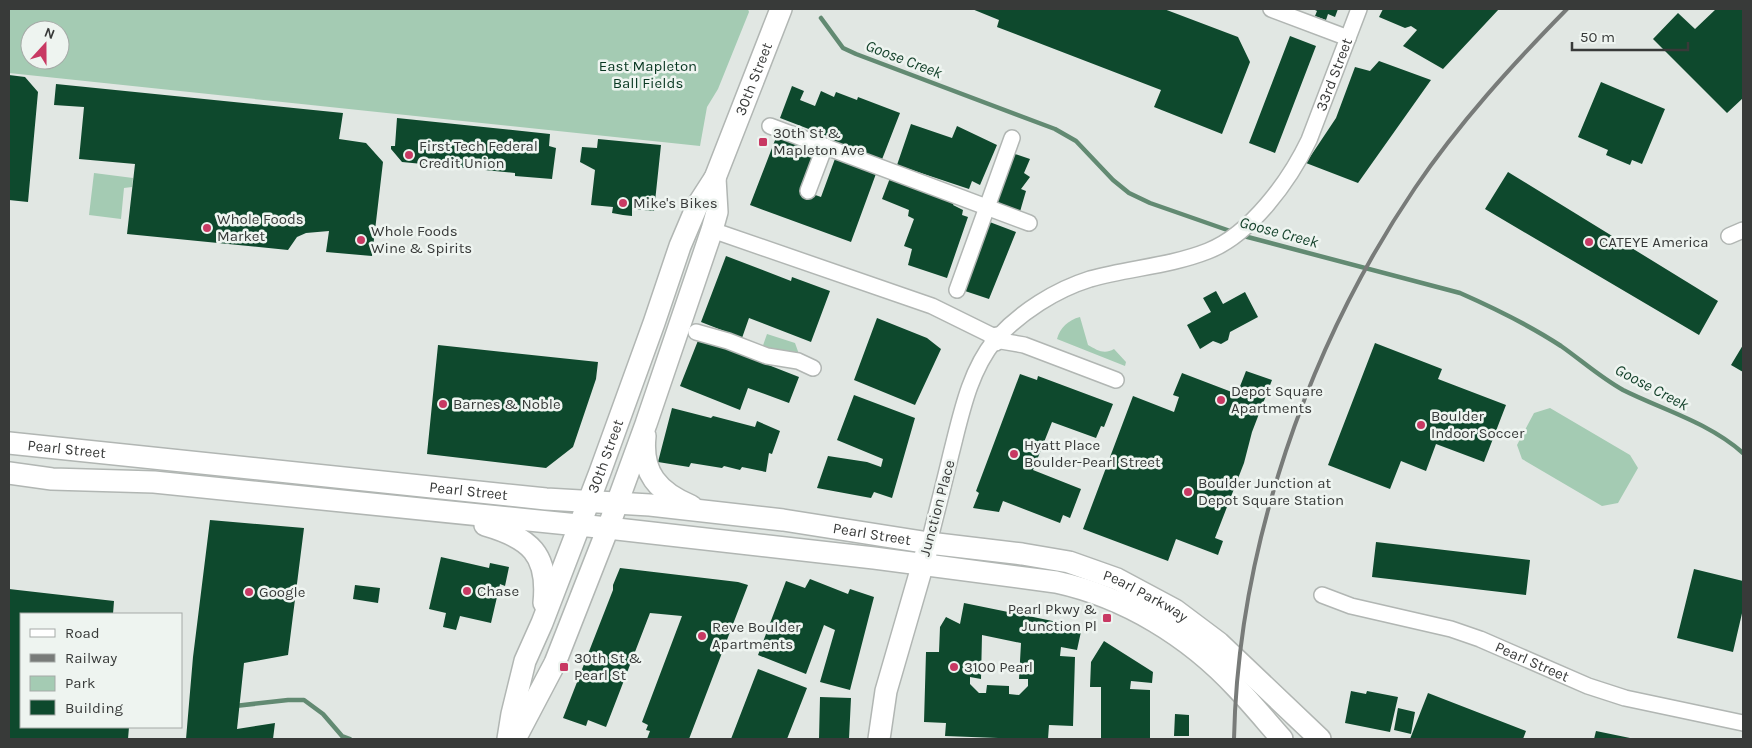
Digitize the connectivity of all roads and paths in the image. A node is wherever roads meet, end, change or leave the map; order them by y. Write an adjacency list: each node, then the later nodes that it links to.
1 (781, 9): 9 (main road, 30th Street)
2 (1271, 9): 4 (street)
3 (1359, 9): 4 (street, 33rd Street)
4 (1348, 38): 7 (street, 33rd Street)
5 (770, 126): 8 (street)
6 (1012, 138): 11 (street)
7 (1309, 140): 18 (street, Junction Place)
8 (825, 146): 10 (street); 11 (street)
9 (715, 178): 13 (main road, 30th Street); 24 (main road, 30th Street)
10 (808, 191)
11 (986, 208): 12 (street); 16 (street)
12 (1030, 223)
13 (712, 230): 18 (street); 21 (main road, 30th Street)
14 (1743, 230): 15 (street)
15 (1729, 236)
16 (957, 290)
17 (696, 332): 19 (street)
18 (996, 339): 20 (street); 30 (street, Junction Place)
19 (813, 368)
20 (1116, 380)
21 (646, 424): 25 (main road, 30th Street); 27 (main road)
22 (9, 443): 24 (main road, Pearl Street)
23 (9, 473): 26 (main road, Pearl Street)
24 (588, 501): 25 (main road, Pearl Street); 28 (main road, 30th Street)
25 (618, 502): 27 (main road, Pearl Street); 29 (main road, 30th Street)
26 (442, 512): 28 (main road, Pearl Street); 33 (main road)
27 (705, 512): 30 (main road, Pearl Street)
28 (578, 526): 29 (main road, Pearl Street); 33 (main road, 30th Street)
29 (608, 528): 31 (main road, Pearl Street); 36 (main road, 30th Street)
30 (929, 543): 31 (main road, Junction Place); 39 (main road, Pearl Parkway)
31 (922, 565): 37 (main road, Junction Place); 38 (main road, Pearl Parkway)
32 (1322, 595): 34 (street, Pearl Street)
33 (542, 623): 35 (main road, 30th Street)
34 (1743, 723)
35 (508, 739)
36 (515, 739)
37 (879, 739)
38 (1282, 739)
39 (1320, 739)

